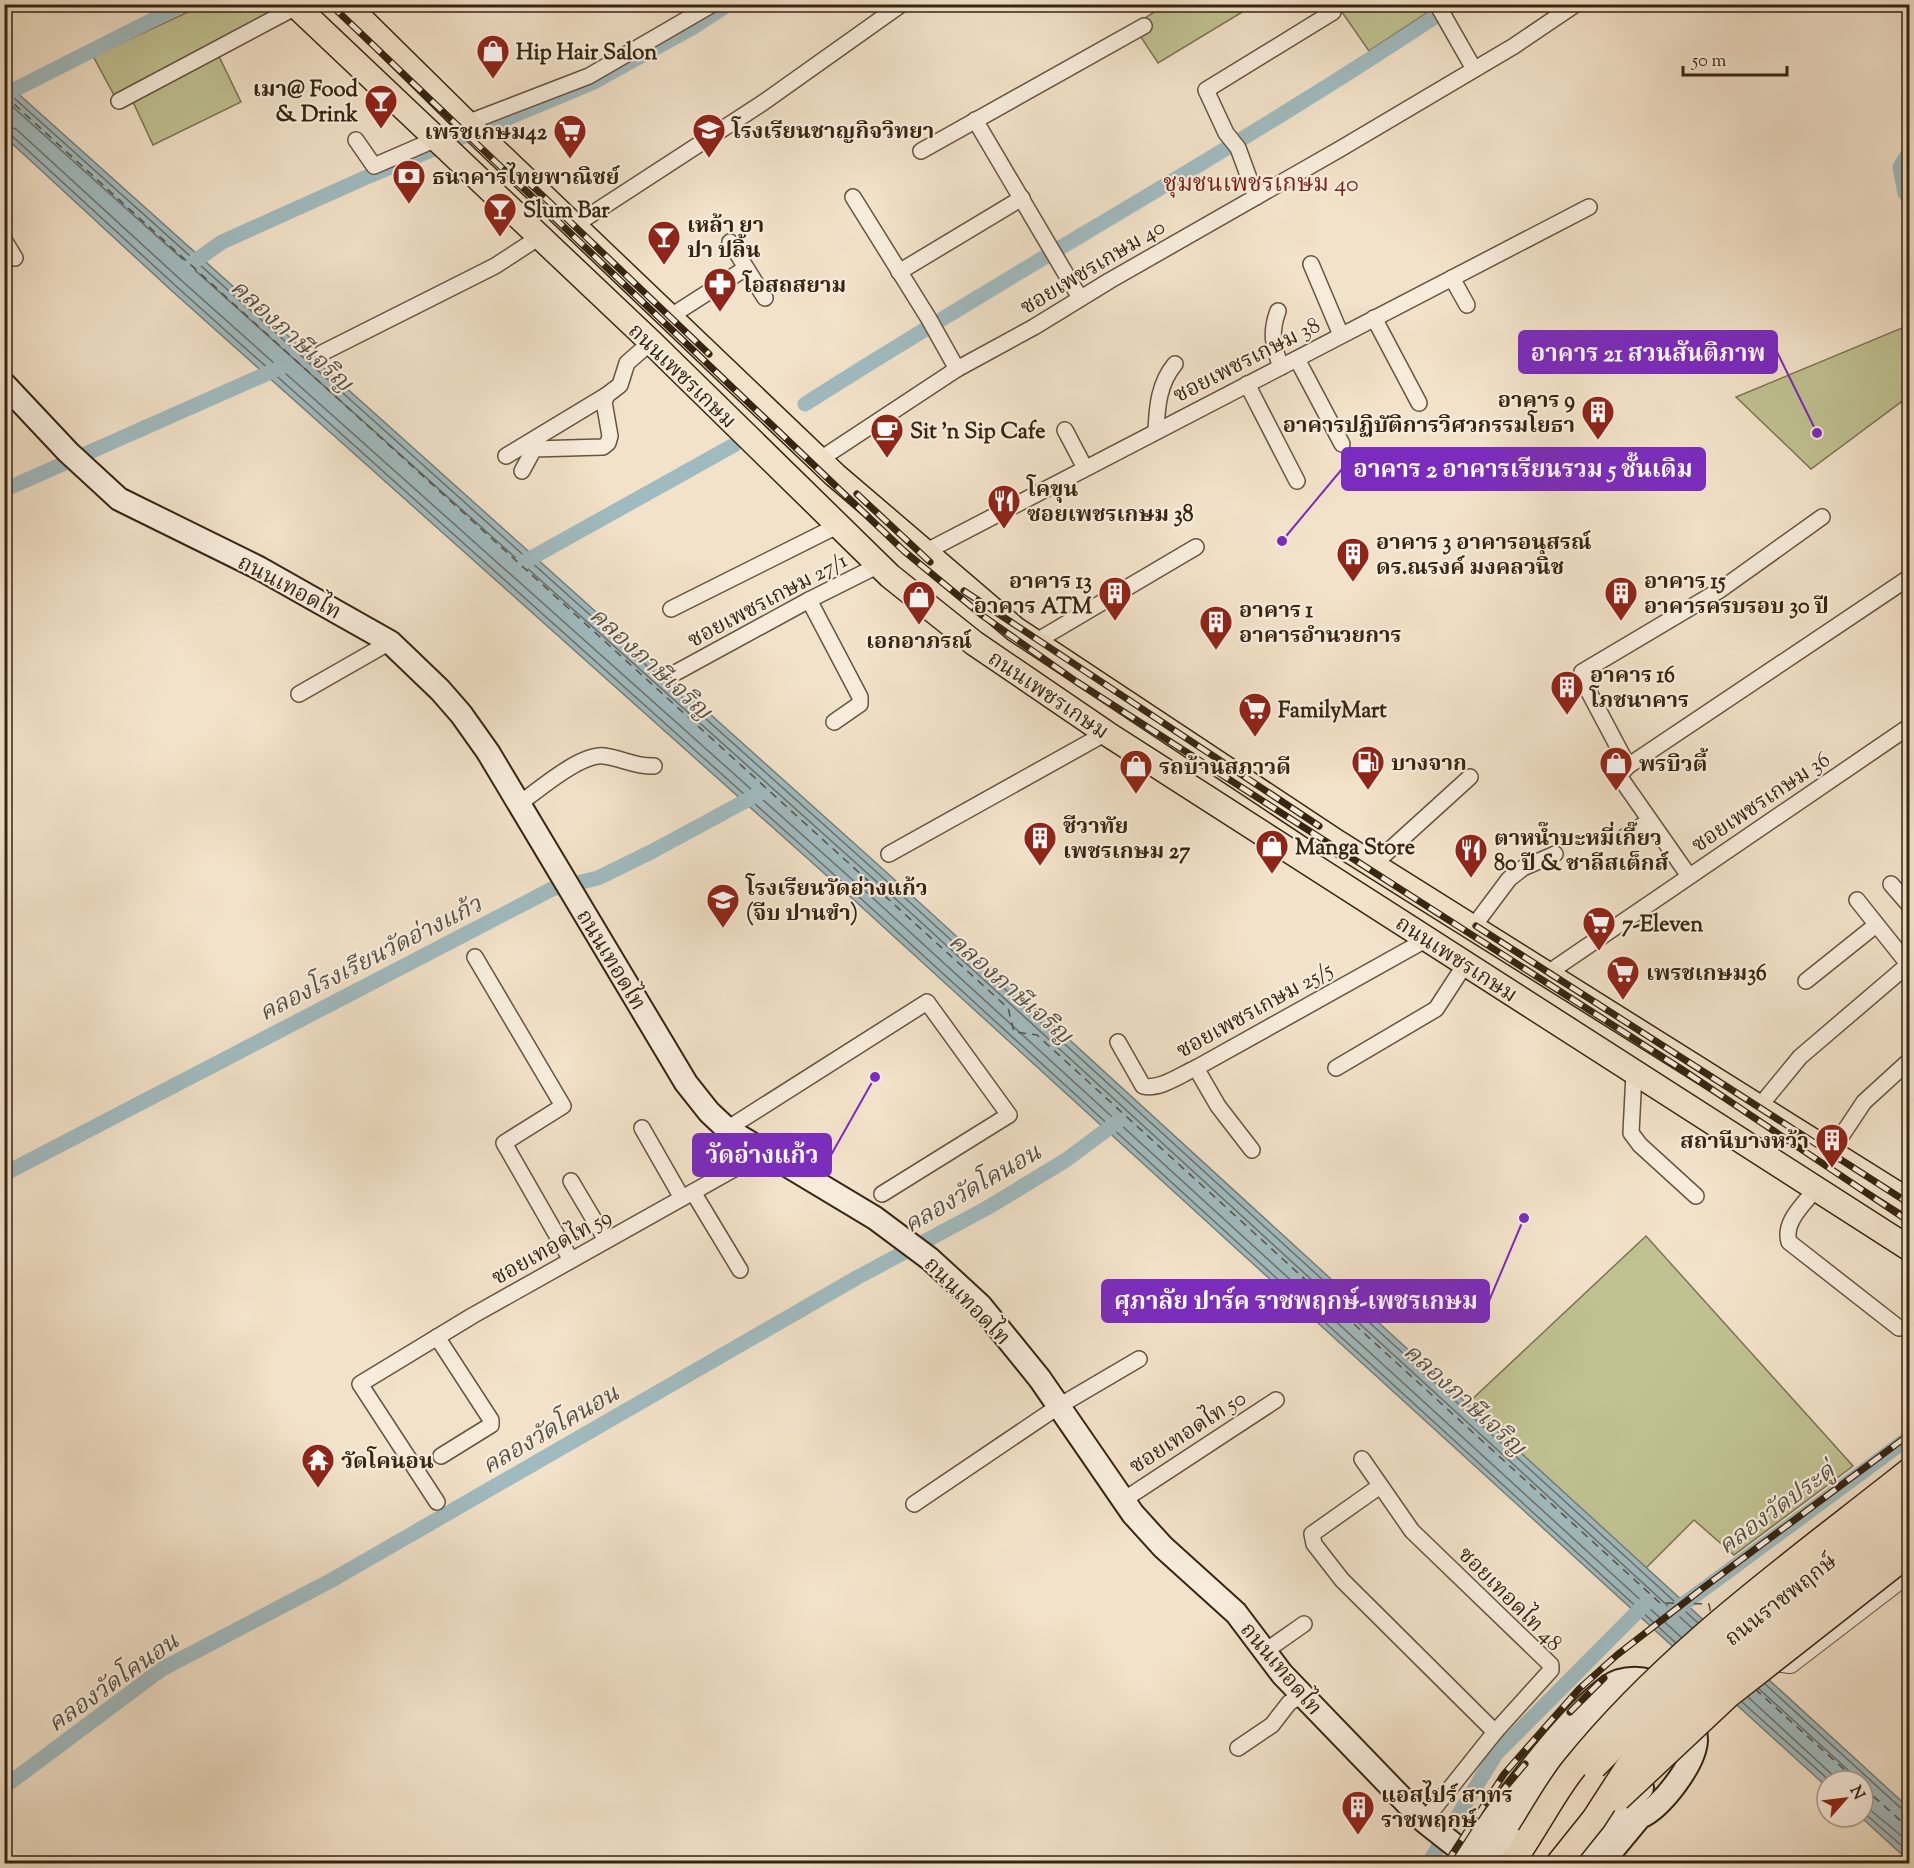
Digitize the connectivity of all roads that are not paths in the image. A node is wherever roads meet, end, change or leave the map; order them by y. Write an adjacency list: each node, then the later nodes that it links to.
1 (346, 4): 12 (main road, ถนนเพชรเกษม)
2 (902, 4): 20 (street)
3 (1576, 4): 9 (street, ซอยเพชรเกษม 40)
4 (295, 6): 10 (street); 14 (main road, ถนนเพชรเกษม)
5 (704, 7): 12 (street)
6 (1440, 11): 9 (street)
7 (1333, 12): 17 (street)
8 (1144, 26): 11 (street)
9 (1474, 69): 17 (street, ซอยเพชรเกษม 40)
10 (119, 101)
11 (975, 120): 15 (street); 18 (street)
12 (471, 127): 20 (main road, ถนนเพชรเกษม)
13 (356, 140): 14 (street)
14 (434, 140): 21 (main road, ถนนเพชรเกษม)
15 (921, 151)
16 (853, 197): 27 (street)
17 (1256, 197): 30 (street, ซอยเพชรเกษม 40)
18 (1022, 198): 27 (street); 30 (street)
19 (1589, 207): 28 (street, ซอยเพชรเกษม 38)
20 (575, 225): 33 (main road, ถนนเพชรเกษม)
21 (538, 238): 36 (main road, ถนนเพชรเกษม); 37 (street)
22 (4, 240): 24 (street)
23 (730, 242): 26 (street)
24 (15, 258)
25 (1311, 264): 35 (street)
26 (746, 268): 29 (street); 33 (street)
27 (899, 273): 41 (street)
28 (1452, 278): 31 (street); 34 (street, ซอยเพชรเกษม 38)
29 (765, 298)
30 (1080, 298): 41 (street, ซอยเพชรเกษม 40)
31 (1467, 304)
32 (1278, 310): 40 (street)
33 (671, 316): 46 (main road, ถนนเพชรเกษม)
34 (1374, 318): 35 (street, ซอยเพชรเกษม 38); 45 (street)
35 (1341, 335): 38 (street, ซอยเพชรเกษม 38)
36 (651, 342): 44 (street); 52 (main road, ถนนเพชรเกษม)
37 (322, 353)
38 (1297, 359): 40 (street, ซอยเพชรเกษม 38); 49 (street)
39 (1175, 364): 48 (street)
40 (1281, 367): 42 (street, ซอยเพชรเกษม 38)
41 (957, 369): 50 (street, ซอยเพชรเกษม 40)
42 (1247, 384): 48 (street, ซอยเพชรเกษม 38); 56 (street)
43 (6, 387): 65 (main road, ถนนเทอดไท)
44 (607, 395): 51 (street); 54 (street)
45 (1419, 403)
46 (789, 430): 50 (main road, ถนนเพชรเกษม); 52 (main road)
47 (1065, 430): 53 (street)
48 (1156, 431): 53 (street, ซอยเพชรเกษม 38)
49 (1342, 444)
50 (815, 455): 55 (main road); 60 (main road, ถนนเพชรเกษม)
51 (506, 456)
52 (765, 456): 55 (main road, ถนนเพชรเกษม)
53 (1086, 468): 60 (street, ซอยเพชรเกษม 38)
54 (522, 471)
55 (787, 477): 58 (main road, ถนนเพชรเกษม)
56 (1298, 481)
57 (1822, 517): 73 (street)
58 (837, 525): 61 (main road, ถนนเพชรเกษม); 64 (street)
59 (1196, 547): 66 (street)
60 (923, 553): 66 (main road, ถนนเพชรเกษม)
61 (879, 565): 63 (street, ซอยเพชรเกษม 27/1); 71 (main road, ถนนเพชรเกษม)
62 (1910, 577): 73 (street)
63 (808, 600): 67 (street, ซอยเพชรเกษม 27/1); 69 (street)
64 (671, 609)
65 (390, 642): 68 (street); 75 (main road, ถนนเทอดไท)
66 (1035, 642): 80 (main road, ถนนเพชรเกษม)
67 (677, 672)
68 (299, 694)
69 (834, 722)
70 (1910, 726): 81 (street, ซอยเพชรเกษม 36)
71 (1106, 733): 78 (street); 88 (main road, ถนนเพชรเกษม)
72 (654, 766): 75 (street)
73 (1628, 766): 76 (street)
74 (1470, 777): 80 (street)
75 (519, 804): 101 (main road, ถนนเทอดไท)
76 (1649, 821): 77 (street); 81 (street)
77 (1623, 838)
78 (889, 854)
79 (1555, 854): 87 (street)
80 (1373, 865): 85 (main road, ถนนเพชรเกษม)
81 (1689, 876): 92 (street, ซอยเพชรเกษม 36)
82 (1891, 884): 84 (street)
83 (1857, 900): 86 (street)
84 (1910, 906)
85 (1445, 909): 87 (main road, ถนนเพชรเกษม); 88 (main road)
86 (1876, 925): 91 (street); 93 (street)
87 (1473, 927): 92 (main road, ถนนเพชรเกษม)
88 (1429, 938): 90 (main road, ถนนเพชรเกษม); 96 (street, ซอยเพชรเกษม 25/5)
89 (475, 957): 113 (street)
90 (1467, 963): 97 (street); 98 (main road, ถนนเพชรเกษม)
91 (1909, 963): 99 (street)
92 (1548, 973): 99 (main road, ถนนเพชรเกษม)
93 (1806, 981)
94 (1118, 1042): 96 (street, ซอยเพชรเกษม 25/5)
95 (1910, 1060): 104 (street)
96 (1196, 1068): 102 (street)
97 (1336, 1068)
98 (1635, 1073): 106 (main road, ถนนเพชรเกษม); 109 (street)
99 (1760, 1107): 104 (main road, ถนนเพชรเกษม)
100 (642, 1128): 108 (street)
101 (727, 1129): 103 (main road, ถนนเทอดไท); 107 (street)
102 (1252, 1150)
103 (766, 1151): 108 (street, ซอยเทอดไท 59); 119 (main road, ถนนเทอดไท)
104 (1830, 1153): 110 (main road, ถนนเพชรเกษม)
105 (571, 1181): 111 (street)
106 (1815, 1190): 112 (main road, ถนนเพชรเกษม); 115 (street)
107 (882, 1194)
108 (687, 1195): 111 (street, ซอยเทอดไท 59); 114 (street)
109 (1696, 1196)
110 (1910, 1200)
111 (606, 1240): 113 (street, ซอยเทอดไท 59)
112 (1910, 1249)
113 (571, 1260): 116 (street, ซอยเทอดไท 59)
114 (740, 1270)
115 (1899, 1328)
116 (437, 1337): 120 (street); 126 (street, ซอยเทอดไท 59)
117 (1139, 1359): 119 (street)
118 (1276, 1400): 125 (street, ซอยเทอดไท 50)
119 (1059, 1406): 125 (main road, ถนนเทอดไท); 127 (street)
120 (441, 1456)
121 (1362, 1459): 123 (street, ซอยเทอดไท 48)
122 (1910, 1470): 139 (main road, bridge)
123 (1380, 1486): 135 (street, ซอยเทอดไท 48); 135 (street)
124 (1910, 1497): 139 (main road, ถนนราชพฤกษ์, bridge)
125 (1122, 1501): 133 (main road, ถนนเทอดไท)
126 (436, 1502)
127 (914, 1504)
128 (1910, 1505): 131 (street)
129 (1910, 1526): 138 (main road, ถนนราชพฤกษ์, bridge)
130 (1910, 1553): 138 (main road, bridge)
131 (1910, 1570)
132 (1304, 1624): 133 (street)
133 (1264, 1652): 134 (main road, ถนนเทอดไท)
134 (1301, 1695): 136 (street); 140 (main road, ถนนเทอดไท)
135 (1495, 1732): 140 (street, ซอยเทอดไท 48)
136 (1238, 1748)
137 (1649, 1813): 140 (main road); 144 (main road); 145 (main road)
138 (1594, 1819): 142 (main road, ถนนราชพฤกษ์, bridge)
139 (1529, 1837): 141 (main road, ถนนราชพฤกษ์)
140 (1453, 1846): 143 (main road)
141 (1512, 1863)
142 (1558, 1863)
143 (1575, 1863)
144 (1601, 1863)
145 (1615, 1863)

